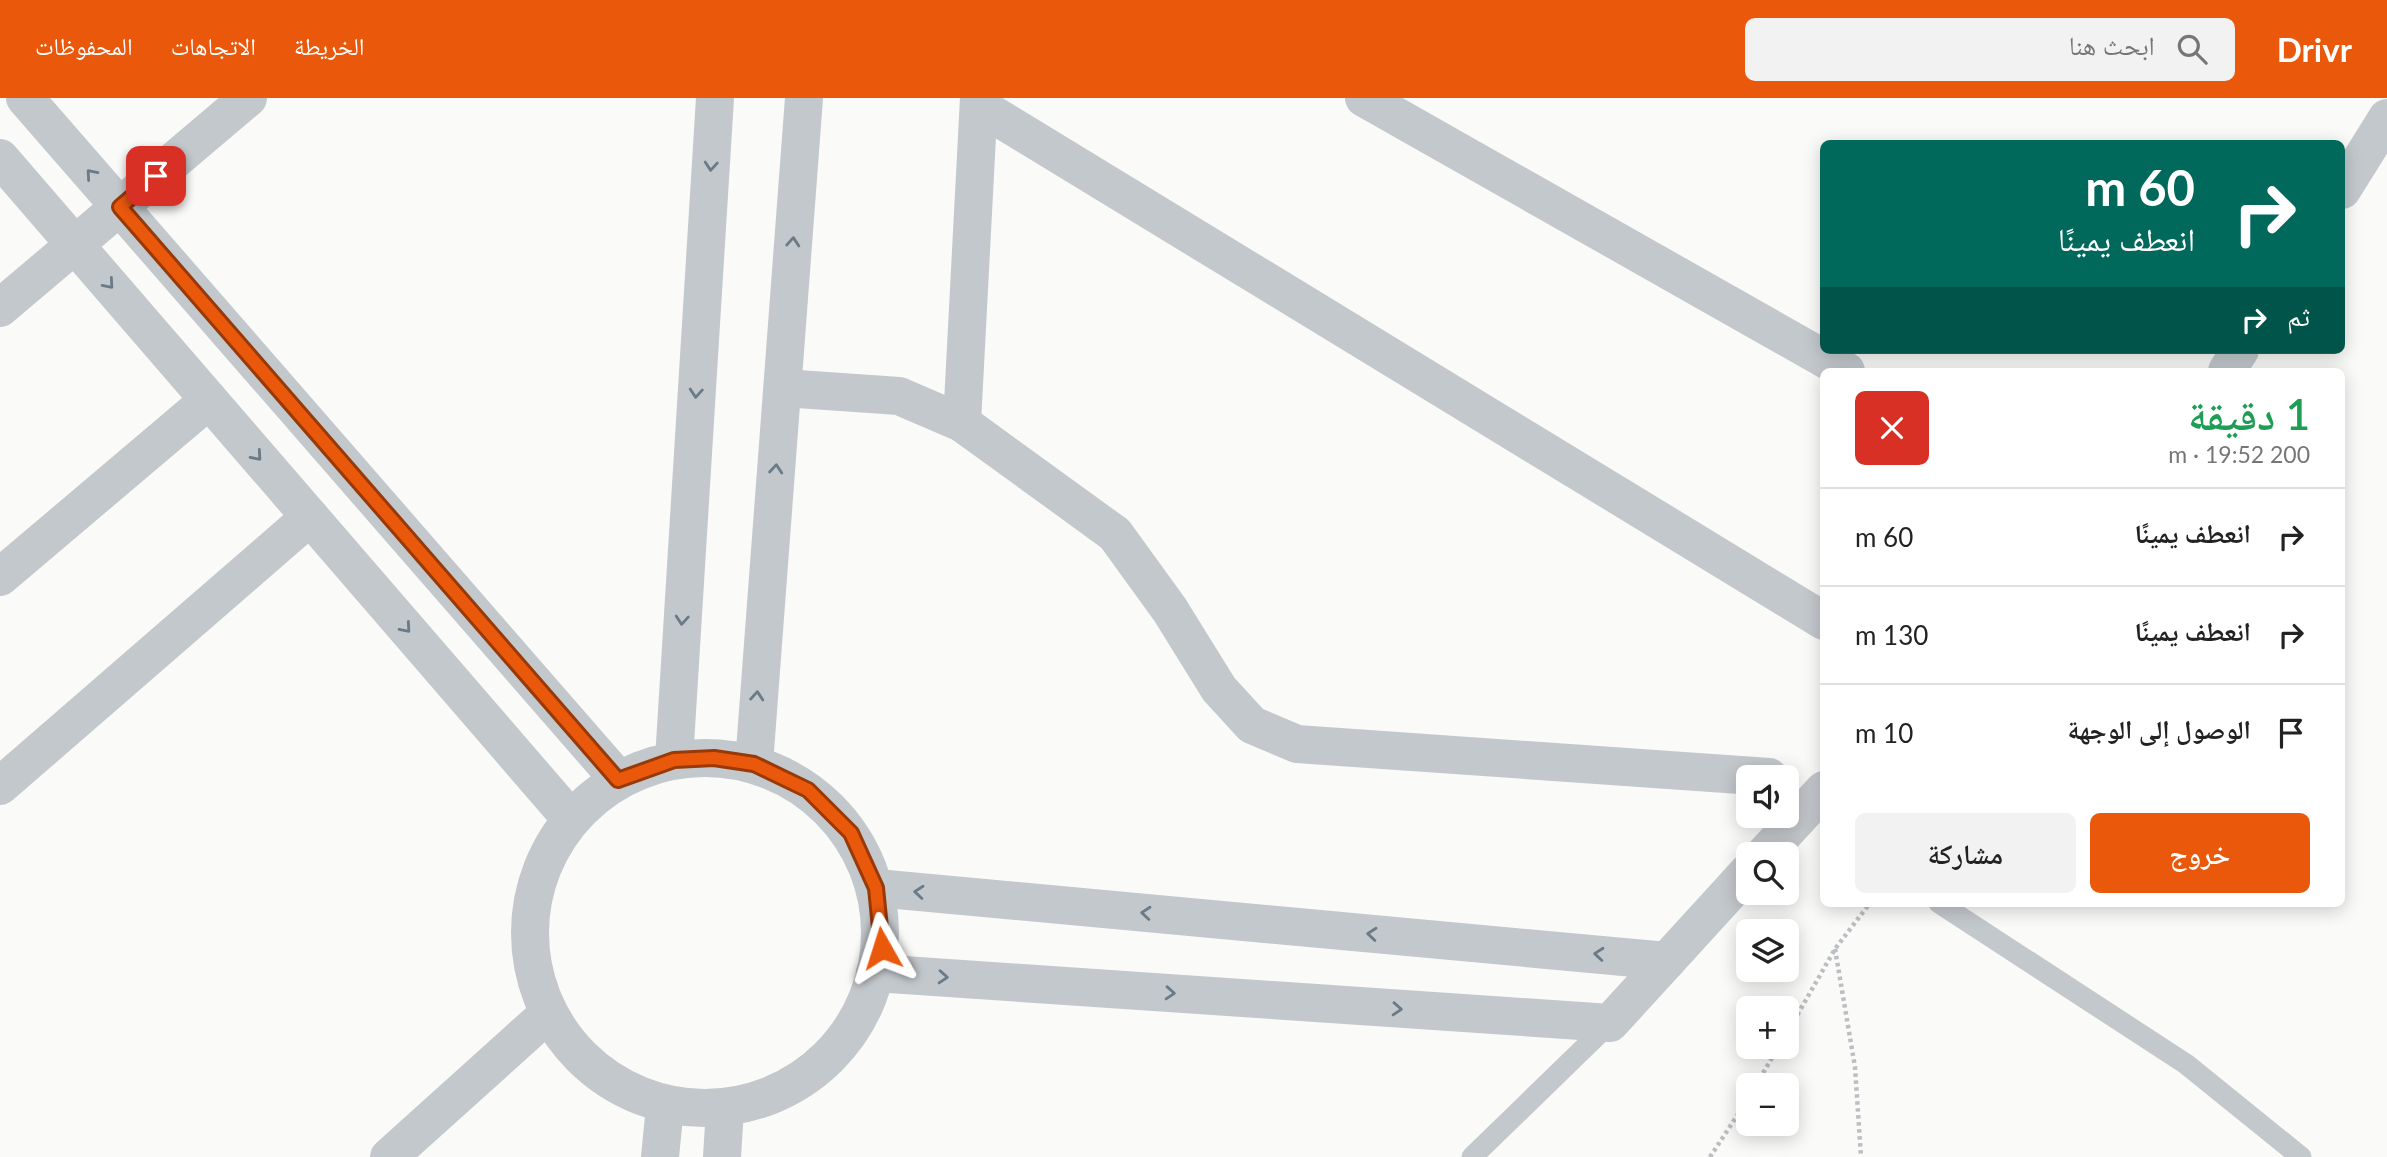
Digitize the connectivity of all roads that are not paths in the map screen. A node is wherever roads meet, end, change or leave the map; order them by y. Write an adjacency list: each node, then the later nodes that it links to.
1 (25, 98): 10 (street, one-way to 1)
2 (248, 98): 10 (street)
3 (715, 98): 20 (street, one-way to 20)
4 (804, 98): 14 (street, one-way to 4)
5 (1364, 98): 13 (street)
6 (979, 102): 16 (street); 19 (street)
7 (2387, 118): 9 (street)
8 (0, 159): 11 (street)
9 (2345, 185)
10 (120, 207): 11 (street); 24 (street)
11 (74, 244): 12 (street); 15 (street, one-way to 15)
12 (0, 308)
13 (1841, 368)
14 (783, 388): 16 (street); 21 (street, one-way to 14)
15 (209, 400): 17 (street, one-way to 17); 18 (street)
16 (962, 423): 22 (street)
17 (310, 517): 26 (street); 28 (street, one-way to 28)
18 (0, 577)
19 (1820, 619)
20 (674, 760): 21 (street); 24 (street)
21 (754, 764): 31 (street)
22 (1736, 775)
23 (1799, 779): 25 (street)
24 (618, 780): 28 (street)
25 (1820, 781)
26 (0, 786)
27 (1820, 794): 29 (street)
28 (571, 819): 35 (street)
29 (1776, 842)
30 (1736, 885): 33 (street)
31 (876, 888): 33 (street, one-way to 31); 34 (street)
32 (1945, 907): 43 (lane)
33 (1667, 961): 36 (street)
34 (875, 972): 36 (street, one-way to 36); 38 (street)
35 (549, 1013): 37 (street); 39 (street)
36 (1610, 1023): 42 (lane)
37 (665, 1106): 38 (street); 40 (street)
38 (725, 1109): 41 (street)
39 (389, 1157)
40 (660, 1157)
41 (722, 1157)
42 (1472, 1157)
43 (2301, 1157)

